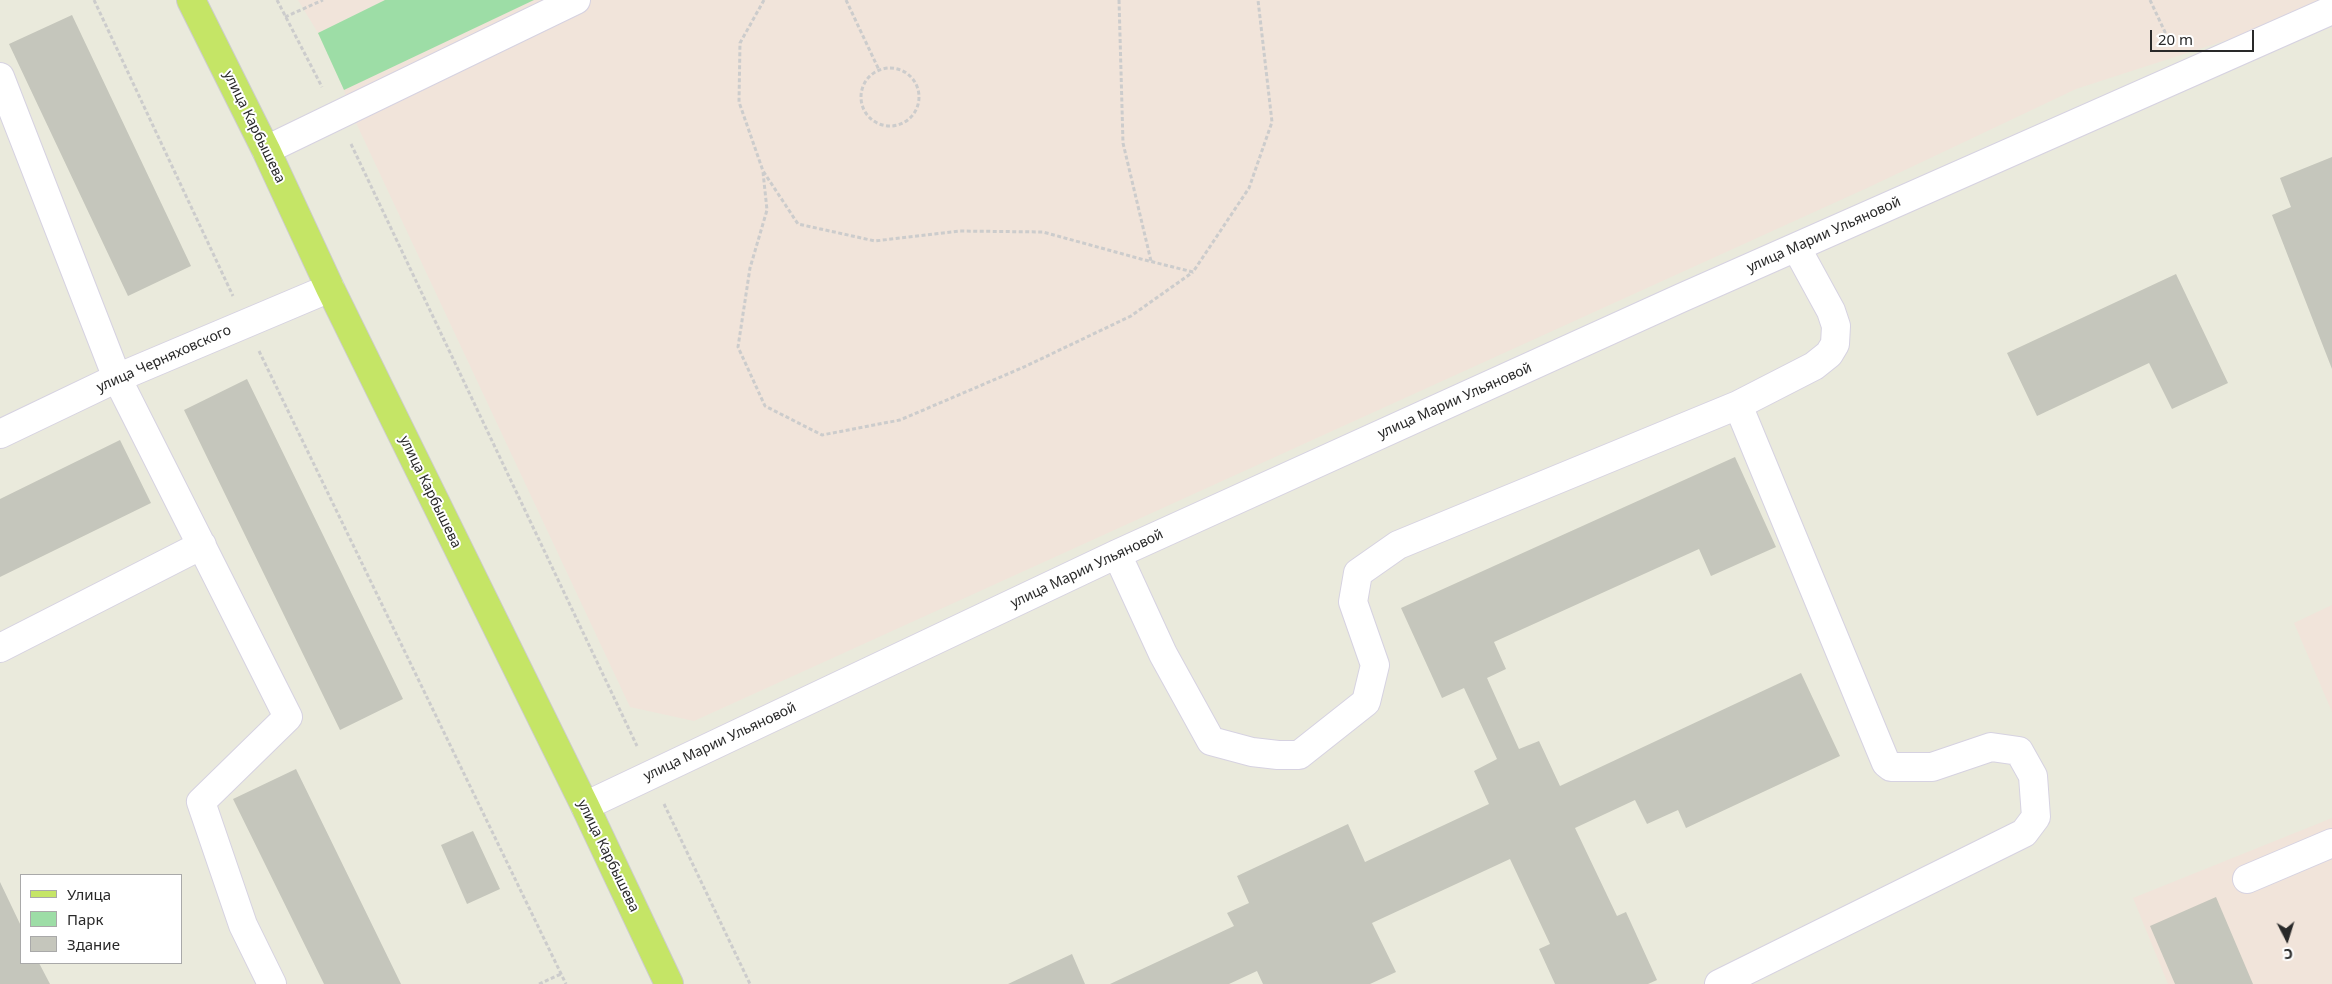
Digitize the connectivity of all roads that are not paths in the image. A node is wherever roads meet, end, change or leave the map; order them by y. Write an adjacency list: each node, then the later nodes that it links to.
1 (191, 0): 5 (main road, улица Карбышева)
2 (576, 0): 5 (street)
3 (2332, 10): 6 (street, улица Марии Ульяновой)
4 (0, 77): 8 (street)
5 (266, 150): 7 (main road, улица Карбышева)
6 (1796, 247): 9 (street); 12 (street, улица Марии Ульяновой)
7 (330, 288): 8 (street, улица Черняховского); 14 (main road, улица Карбышева)
8 (117, 378): 10 (street, улица Черняховского); 11 (street)
9 (1738, 405): 12 (street); 19 (street)
10 (0, 434)
11 (202, 545): 13 (street); 17 (street)
12 (1117, 554): 14 (street, улица Марии Ульяновой)
13 (0, 648)
14 (585, 806): 18 (main road, улица Карбышева)
15 (2332, 843): 16 (street)
16 (2247, 878)
17 (272, 984)
18 (669, 984)
19 (1719, 984)

